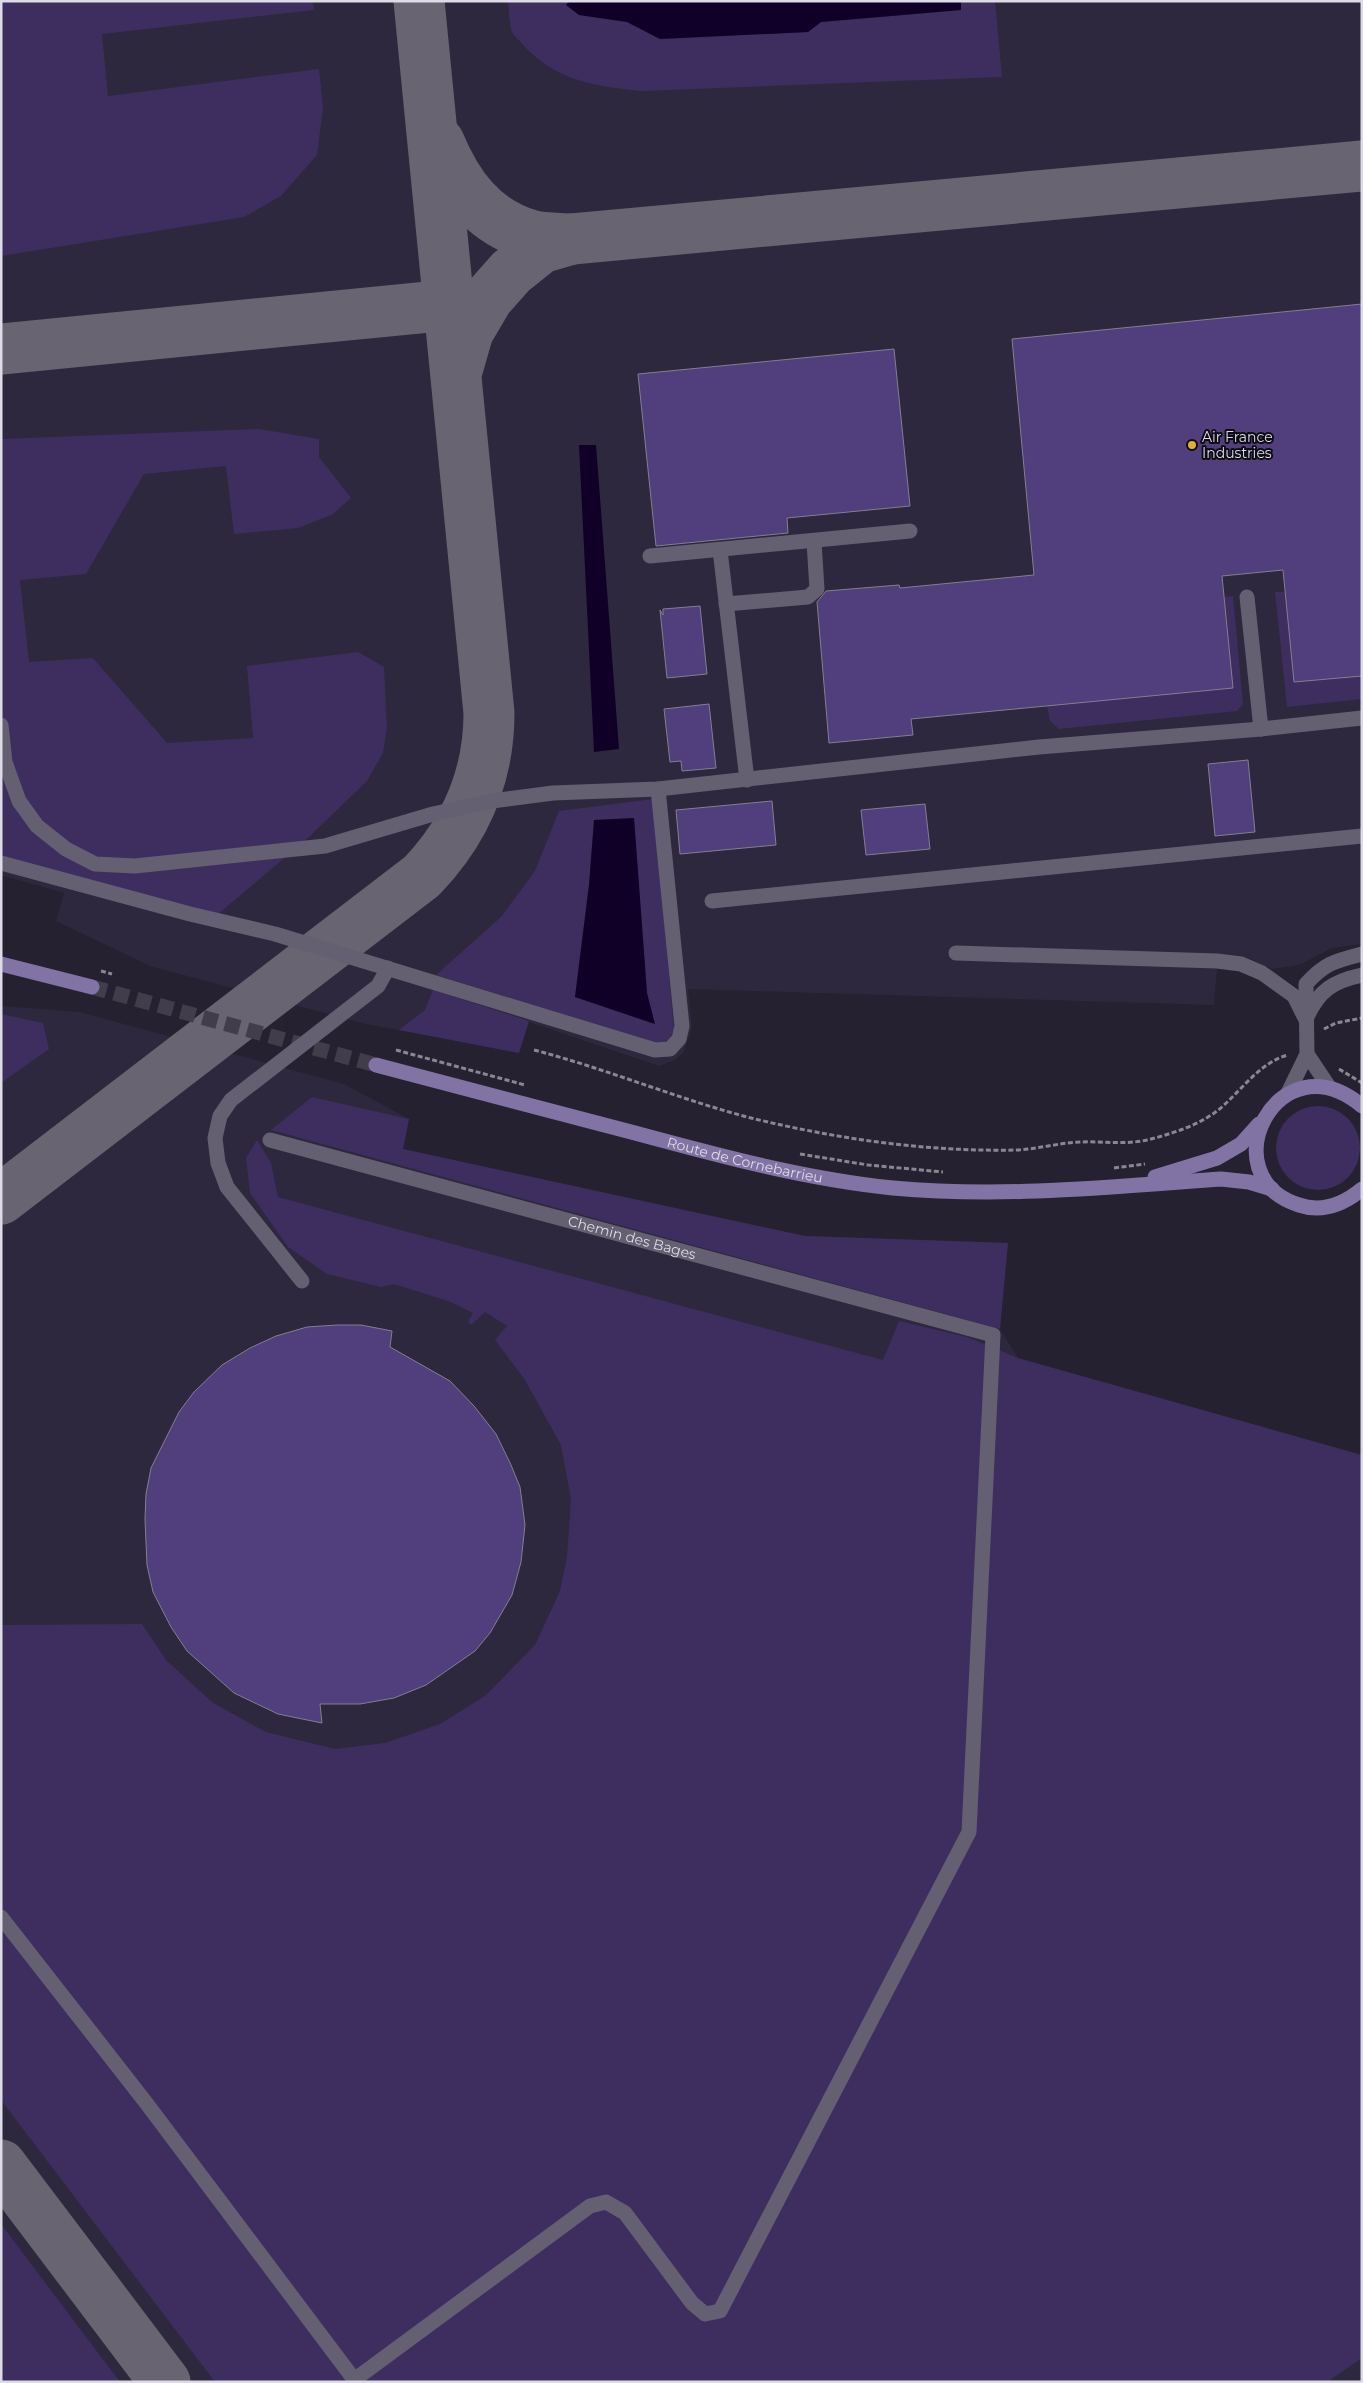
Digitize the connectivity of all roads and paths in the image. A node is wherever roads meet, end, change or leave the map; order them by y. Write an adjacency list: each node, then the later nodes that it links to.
1 (910, 531): 2 (street)
2 (814, 542): 3 (street); 6 (street)
3 (720, 550): 4 (street); 6 (street)
4 (650, 556)
5 (1247, 597): 9 (street)
6 (726, 604): 10 (street)
7 (1362, 718): 9 (street)
8 (1, 725): 11 (street)
9 (1262, 729): 10 (street)
10 (747, 780): 11 (street)
11 (658, 789): 18 (street)
12 (1362, 836): 14 (street)
13 (1, 863): 18 (street)
14 (712, 900)
15 (956, 952): 22 (street)
16 (1362, 954): 22 (street)
17 (1, 964): 20 (main road)
18 (388, 968): 44 (street)
19 (1362, 975): 22 (street)
20 (92, 987)
21 (1362, 1018): 23 (path)
22 (1306, 1020): 26 (street)
23 (1319, 1035)
24 (396, 1050): 31 (path)
25 (534, 1050): 27 (path)
26 (1307, 1054): 32 (street); 33 (street)
27 (1291, 1055)
28 (376, 1064): 41 (main road, Route de Cornebarrieu)
29 (1336, 1067): 30 (path)
30 (1362, 1083)
31 (527, 1086)
32 (1329, 1087): 33 (main road); 34 (main road)
33 (1288, 1093): 35 (main road, Route de Cornebarrieu)
34 (1362, 1106)
35 (1261, 1121): 41 (main road, Route de Cornebarrieu); 42 (main road)
36 (270, 1140): 46 (street, Chemin des Bages)
37 (790, 1153): 40 (path)
38 (1147, 1164): 39 (path)
39 (1113, 1168)
40 (944, 1172)
41 (1124, 1186): 42 (main road, Route de Cornebarrieu)
42 (1272, 1189): 43 (main road)
43 (1362, 1189)
44 (302, 1282)
45 (1, 1917): 46 (street)
46 (355, 2381)

